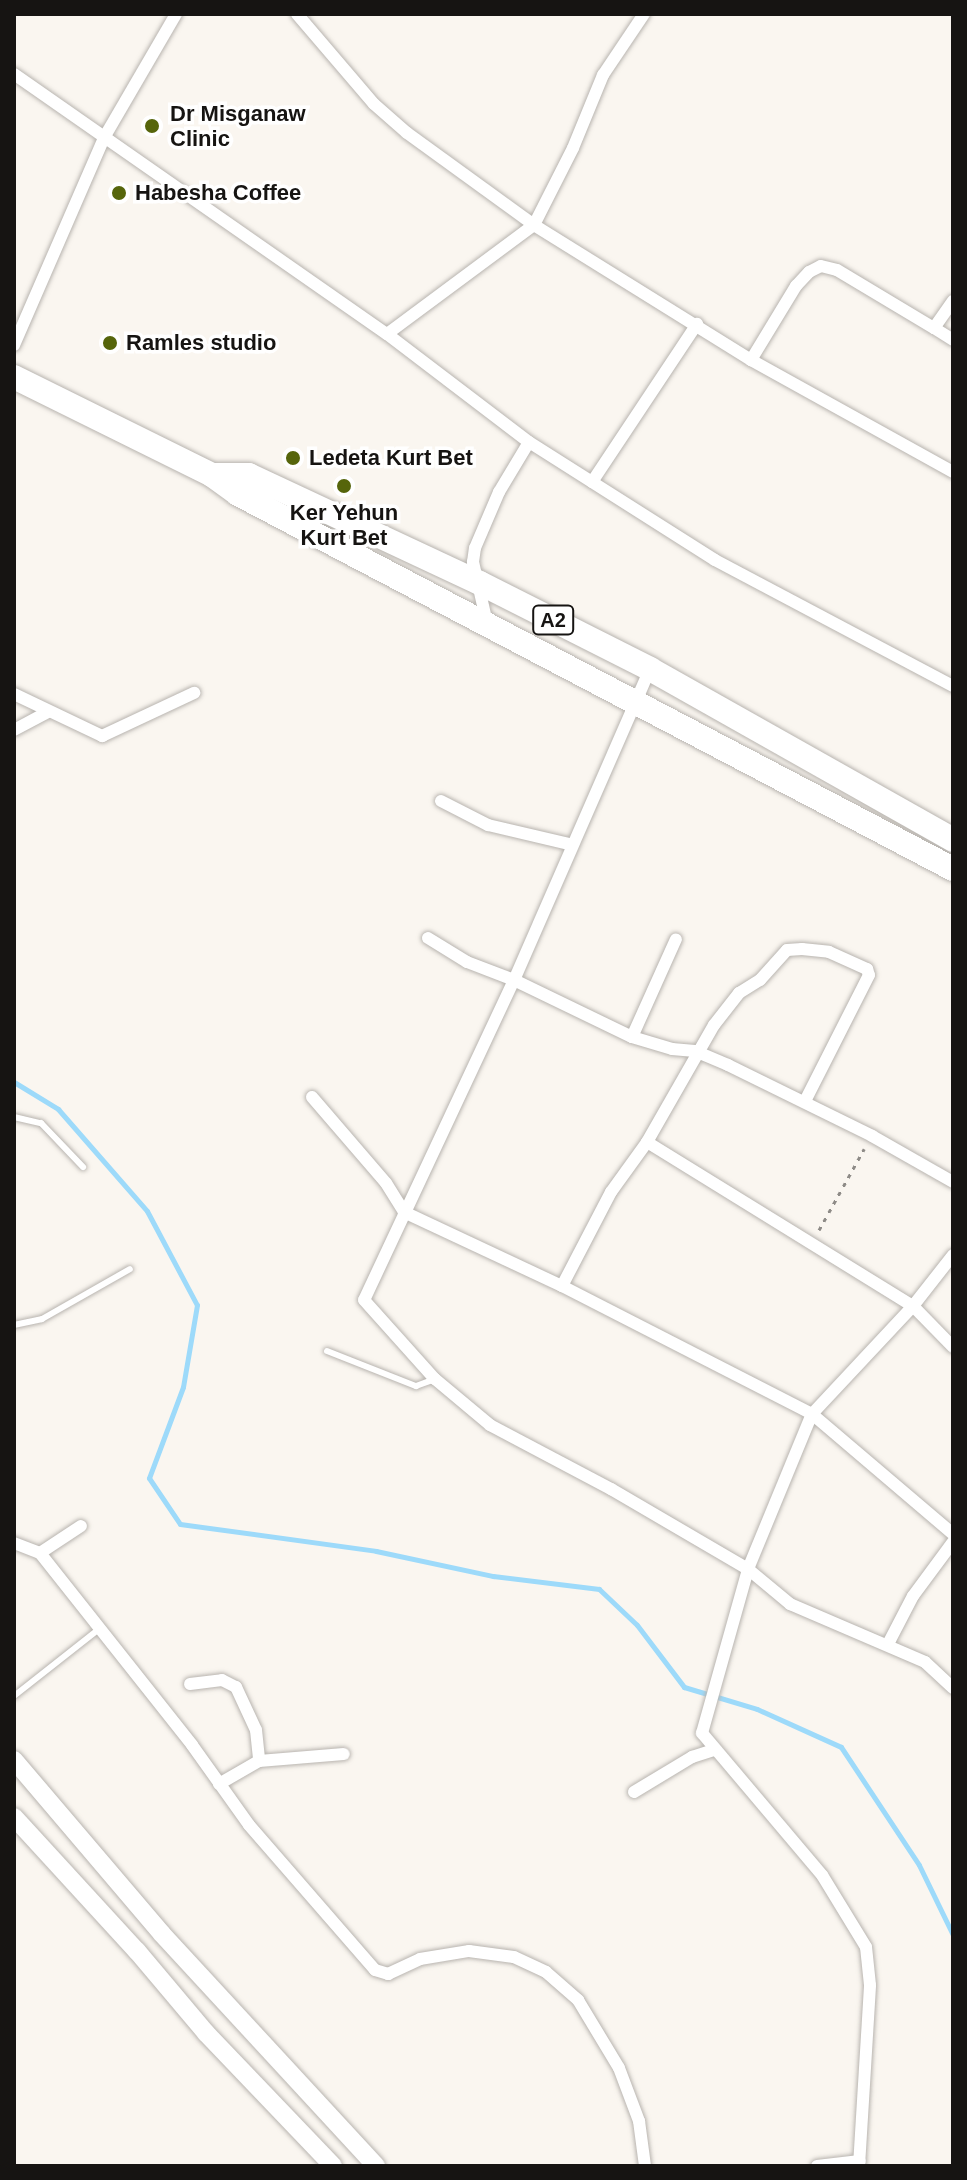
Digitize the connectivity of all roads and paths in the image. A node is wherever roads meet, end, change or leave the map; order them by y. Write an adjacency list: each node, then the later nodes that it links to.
1 (176, 14): 5 (street)
2 (297, 14): 6 (street)
3 (644, 14): 6 (street)
4 (14, 74): 5 (street)
5 (105, 136): 10 (street); 12 (street)
6 (534, 225): 8 (street); 10 (street)
7 (953, 301): 9 (street)
8 (697, 324): 13 (street); 18 (street)
9 (934, 328): 11 (street); 13 (street)
10 (387, 334): 15 (street)
11 (953, 340)
12 (14, 345)
13 (751, 360): 16 (street)
14 (14, 377): 17 (highway, A2)
15 (529, 442): 18 (street); 21 (street)
16 (953, 472)
17 (212, 475): 19 (highway, A2); 20 (highway, A2)
18 (592, 482): 24 (street)
19 (389, 543): 20 (highway); 21 (highway, A2)
20 (379, 566): 22 (highway, A2)
21 (480, 583): 22 (street); 23 (highway, A2)
22 (487, 623): 27 (highway, A2)
23 (650, 669): 27 (street); 30 (highway, A2)
24 (953, 686)
25 (194, 693): 28 (street)
26 (14, 694): 28 (street)
27 (634, 701): 32 (highway, A2); 34 (street)
28 (48, 712): 29 (street)
29 (14, 730)
30 (880, 800): 32 (highway); 33 (highway, A2)
31 (441, 801): 34 (street)
32 (867, 825): 35 (highway, A2)
33 (953, 840)
34 (573, 845): 38 (street)
35 (953, 869)
36 (428, 938): 38 (street)
37 (676, 939): 39 (street)
38 (514, 980): 39 (street); 48 (street)
39 (632, 1037): 40 (street)
40 (695, 1051): 42 (street); 42 (street); 45 (street)
41 (312, 1097): 48 (street)
42 (805, 1101): 44 (street)
43 (14, 1117): 46 (lane)
44 (872, 1136): 47 (street); 49 (path)
45 (647, 1142): 49 (street); 52 (street)
46 (83, 1167)
47 (953, 1182)
48 (404, 1212): 52 (street); 57 (street)
49 (812, 1242): 53 (street)
50 (953, 1255): 53 (street)
51 (130, 1269): 54 (lane)
52 (562, 1286): 58 (street)
53 (913, 1306): 55 (street); 58 (street)
54 (14, 1325)
55 (953, 1347)
56 (327, 1351): 57 (lane)
57 (435, 1379): 65 (street)
58 (812, 1414): 61 (street); 65 (street)
59 (953, 1514): 61 (street)
60 (81, 1526): 64 (street)
61 (948, 1530)
62 (953, 1542): 67 (street)
63 (14, 1543): 64 (street)
64 (40, 1553): 66 (street)
65 (748, 1569): 67 (street); 71 (street)
66 (101, 1628): 70 (lane); 75 (street)
67 (888, 1644): 69 (street)
68 (190, 1684): 74 (street)
69 (953, 1688)
70 (14, 1696)
71 (713, 1750): 76 (street); 78 (street)
72 (344, 1754): 74 (street)
73 (14, 1760): 80 (street)
74 (259, 1761): 75 (street)
75 (219, 1784): 81 (street)
76 (634, 1792)
77 (14, 1817): 79 (street)
78 (859, 2163): 82 (street)
79 (333, 2166)
80 (376, 2166)
81 (645, 2166)
82 (817, 2166)

